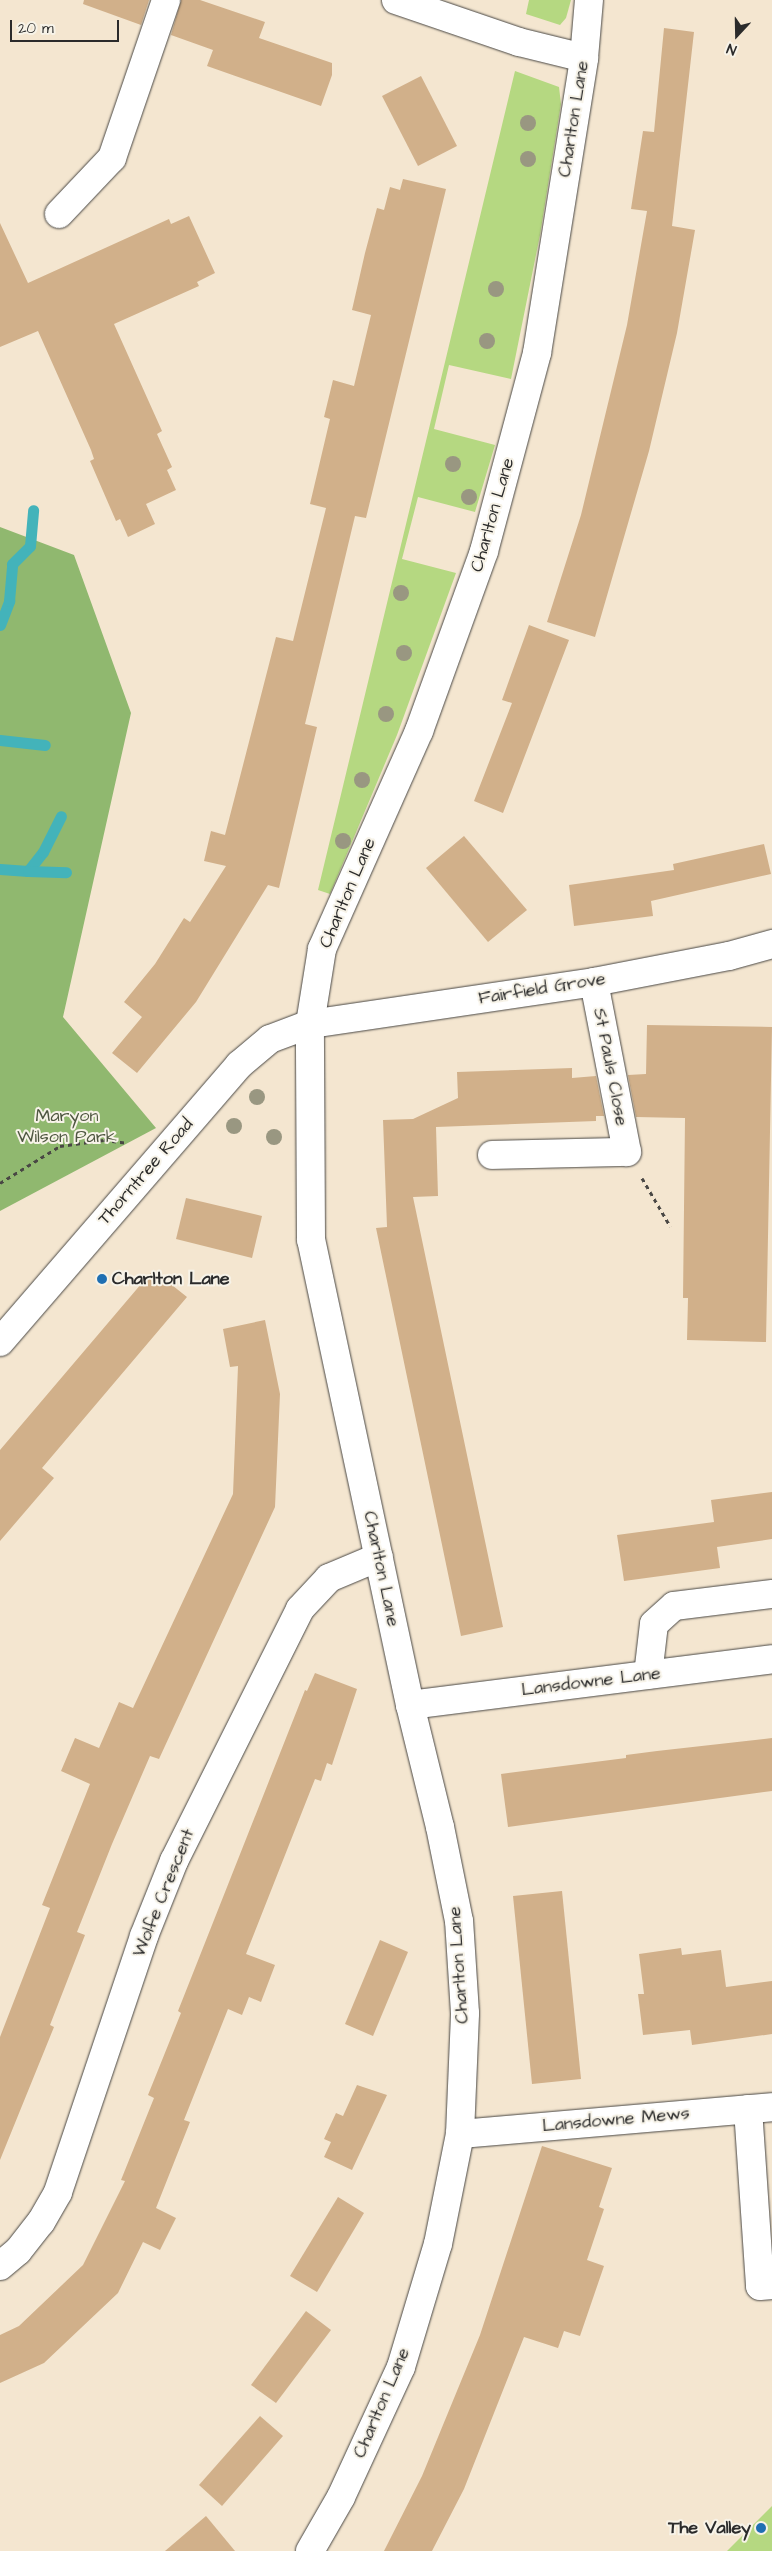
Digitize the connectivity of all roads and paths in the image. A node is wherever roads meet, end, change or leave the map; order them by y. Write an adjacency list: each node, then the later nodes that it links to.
1 (166, 0): 5 (street)
2 (396, 0): 4 (street)
3 (589, 0): 4 (street, Charlton Lane)
4 (584, 58): 8 (street, Charlton Lane)
5 (59, 214)
6 (772, 944): 7 (street, Fairfield Grove)
7 (594, 982): 8 (street, Fairfield Grove); 10 (street, St Pauls Close)
8 (310, 1024): 9 (street, Thorntree Road); 15 (street, Charlton Lane)
9 (166, 1149): 12 (path); 14 (street, Thorntree Road)
10 (627, 1152): 11 (street, St Pauls Close); 13 (path)
11 (492, 1155)
12 (0, 1183)
13 (670, 1226)
14 (0, 1342)
15 (379, 1557): 19 (street, Charlton Lane); 22 (street, Wolfe Crescent)
16 (772, 1594): 18 (street)
17 (772, 1659): 18 (street, Lansdowne Lane)
18 (648, 1675): 19 (street, Lansdowne Lane)
19 (410, 1705): 21 (street, Charlton Lane)
20 (760, 2108): 21 (street, Lansdowne Mews); 23 (street)
21 (460, 2134): 24 (street, Charlton Lane)
22 (0, 2266)
23 (772, 2285)
24 (310, 2551)

